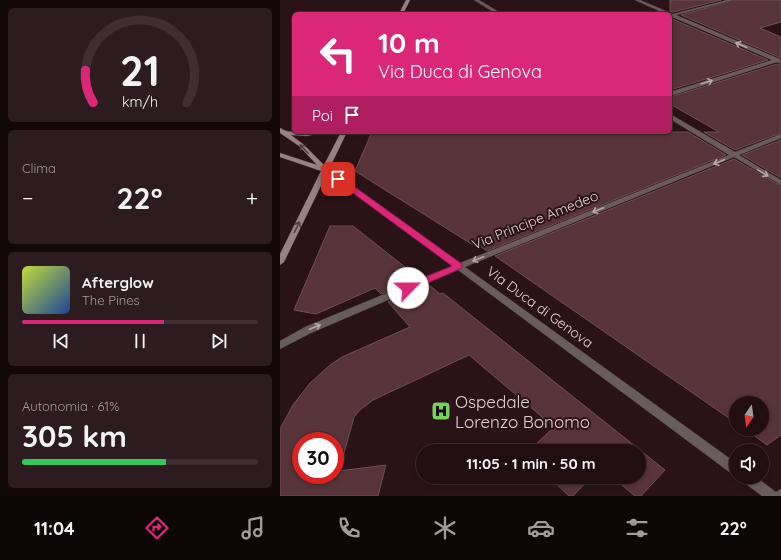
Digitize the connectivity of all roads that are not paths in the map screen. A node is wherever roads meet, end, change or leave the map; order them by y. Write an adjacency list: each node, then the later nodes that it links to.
1 (408, 0): 5 (main road)
2 (476, 0): 6 (street)
3 (637, 0): 7 (street)
4 (732, 0): 8 (street)
5 (402, 12)
6 (497, 12)
7 (664, 12)
8 (672, 15)
9 (672, 15): 10 (street, one-way to 9)
10 (780, 60): 11 (street, one-way to 10)
11 (672, 93)
12 (672, 117): 18 (street)
13 (280, 130): 14 (main road); 19 (main road, one-way to 13)
14 (292, 133)
15 (343, 134): 19 (main road)
16 (781, 136): 18 (street, Via Principe Amedeo)
17 (280, 154): 19 (main road)
18 (734, 155): 20 (street, one-way to 20); 22 (street, Via Principe Amedeo, one-way to 22)
19 (325, 170): 21 (main road, one-way to 19); 22 (street, Via Duca di Genova)
20 (781, 183)
21 (281, 258)
22 (459, 266): 23 (street, Via Principe Amedeo, one-way to 22); 24 (street, Via Duca di Genova)
23 (280, 344)
24 (729, 465)
25 (756, 484): 26 (street)
26 (772, 496)

